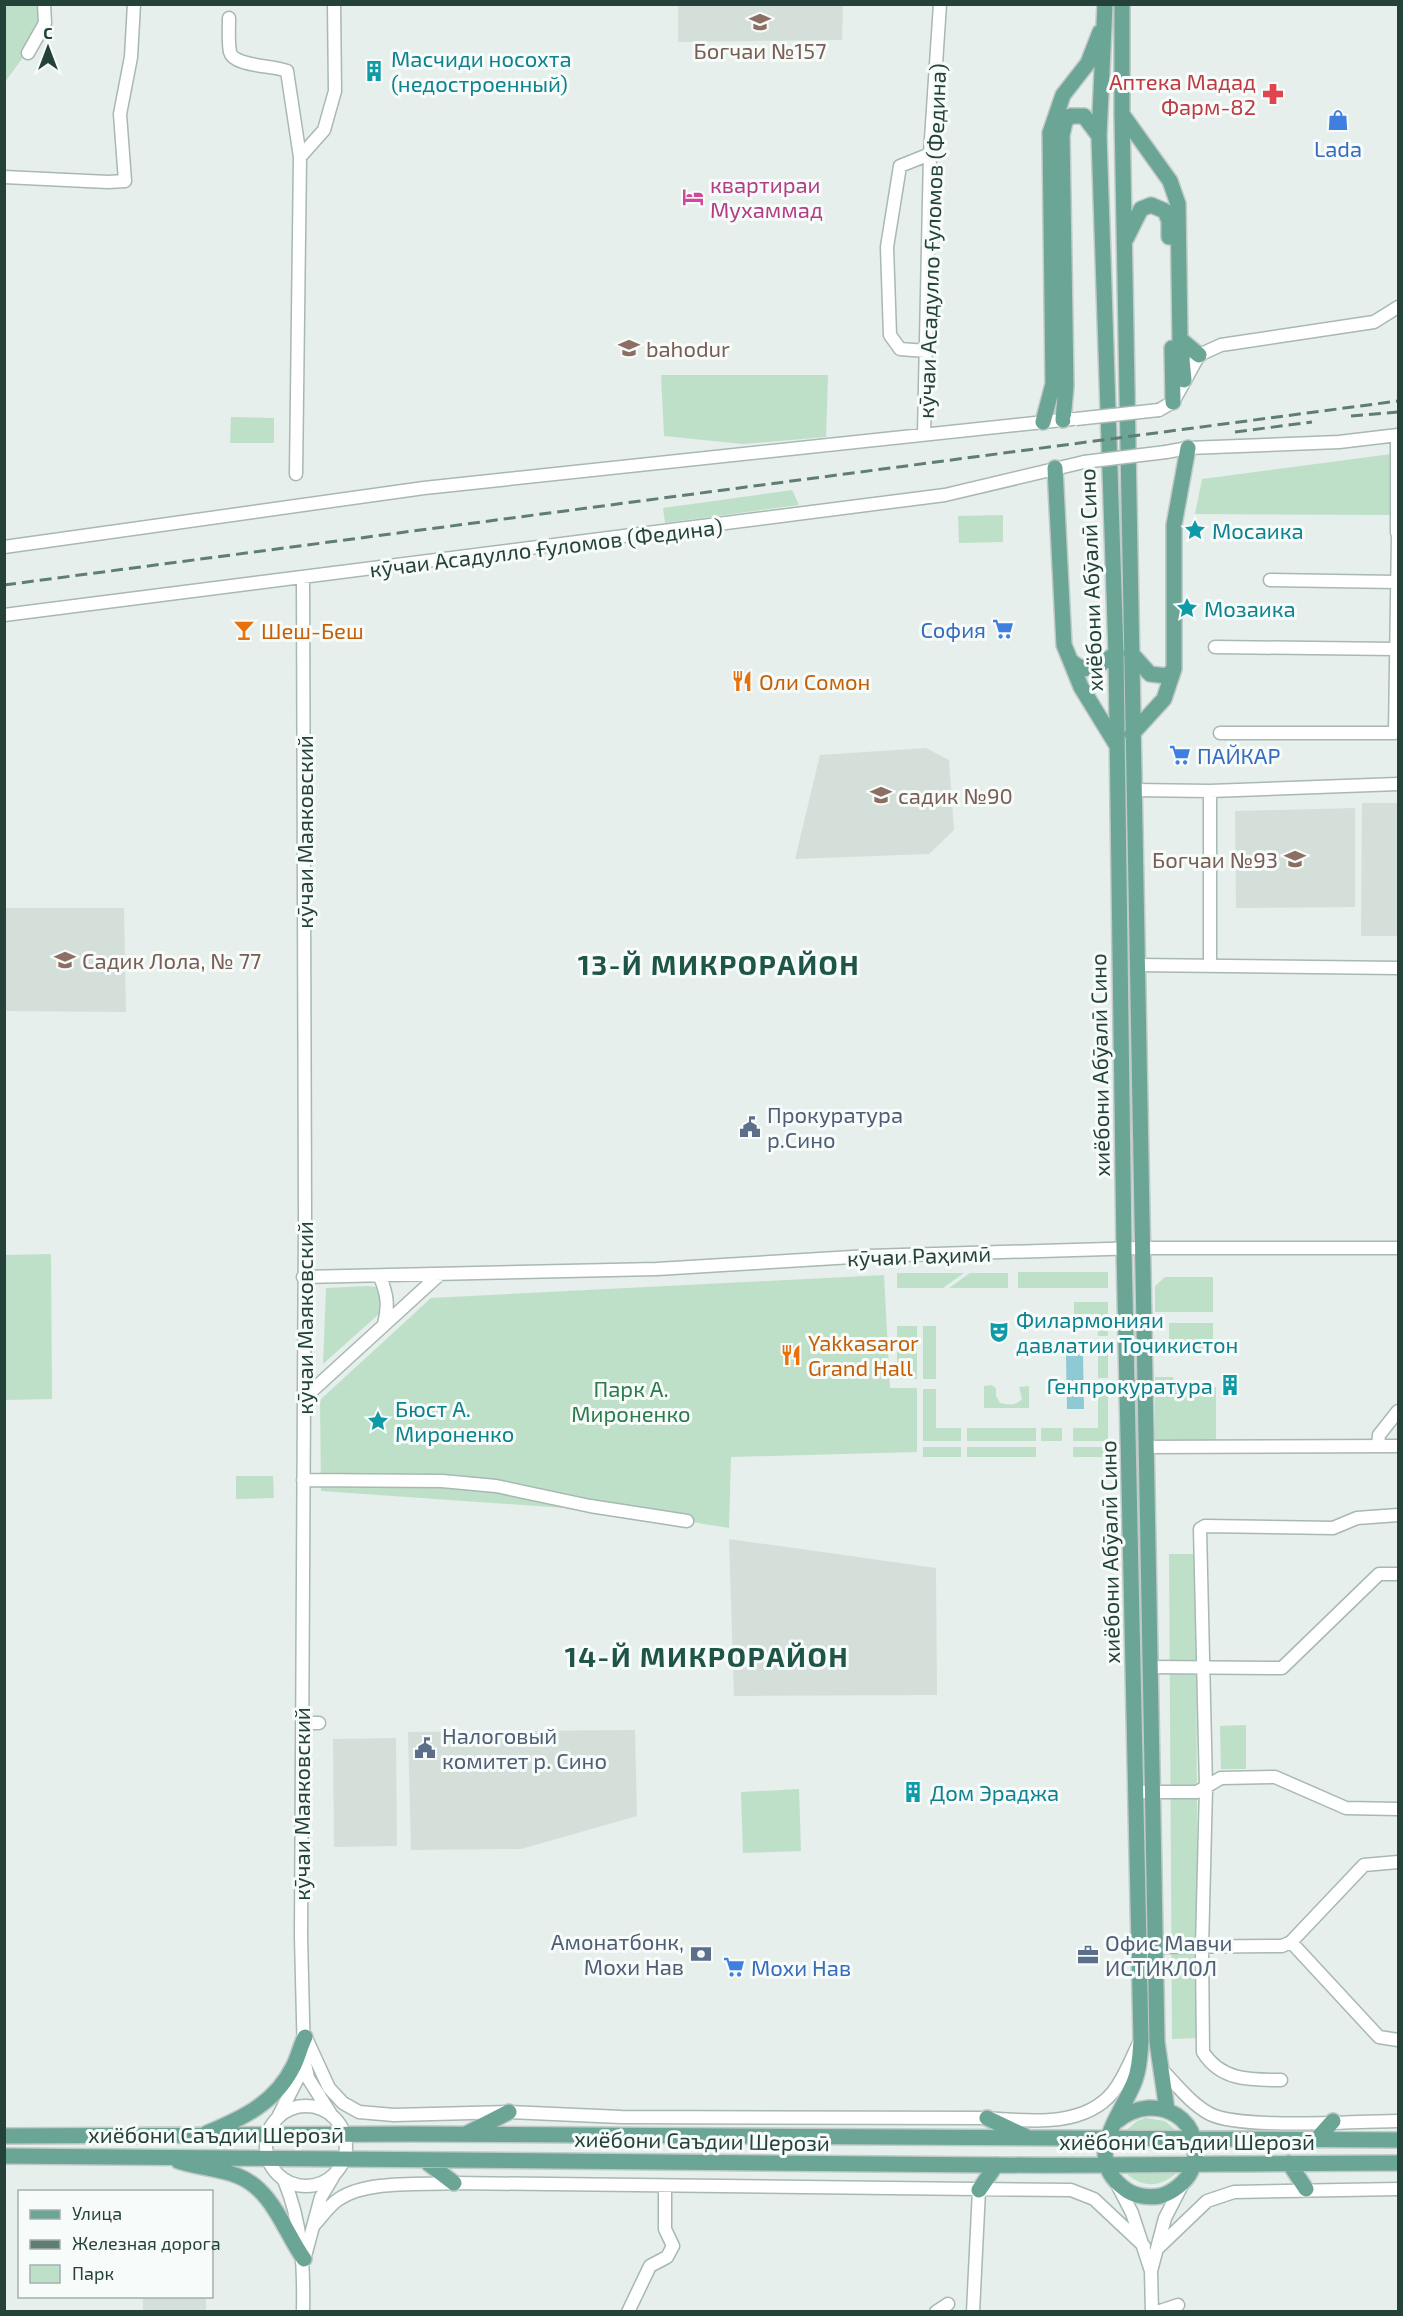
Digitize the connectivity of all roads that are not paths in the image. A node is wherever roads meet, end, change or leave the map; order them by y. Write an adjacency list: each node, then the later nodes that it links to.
1 (44, 4): 9 (street)
2 (134, 4): 14 (street)
3 (334, 4): 13 (street)
4 (940, 4): 12 (street, кӯчаи Асадулло Ғуломов (Федина))
5 (1105, 4): 8 (main road, хиёбони Абӯалӣ Сино)
6 (1122, 4): 10 (main road, хиёбони Абӯалӣ Сино)
7 (229, 18): 13 (street)
8 (1104, 21): 11 (main road, хиёбони Абӯалӣ Сино); 23 (main road)
9 (28, 53)
10 (1122, 114): 15 (main road, хиёбони Абӯалӣ Сино); 17 (main road)
11 (1099, 136): 22 (main road); 37 (main road, хиёбони Абӯалӣ Сино)
12 (930, 154): 18 (street, кӯчаи Асадулло Ғуломов (Федина)); 18 (street)
13 (300, 157): 28 (street)
14 (4, 177)
15 (1124, 244): 21 (main road); 37 (main road, хиёбони Абӯалӣ Сино)
16 (1398, 307): 19 (street)
17 (1180, 339): 19 (main road); 20 (main road)
18 (926, 351): 24 (street, кӯчаи Асадулло Ғуломов (Федина))
19 (1199, 355): 20 (street)
20 (1184, 380): 21 (street)
21 (1173, 402): 22 (street, кӯчаи Асадулло Ғуломов (Федина), bridge)
22 (1070, 419): 23 (street, кӯчаи Асадулло Ғуломов (Федина))
23 (1043, 422): 24 (street, кӯчаи Асадулло Ғуломов (Федина))
24 (924, 434): 30 (street, кӯчаи Асадулло Ғуломов (Федина))
25 (1398, 435): 26 (street); 29 (street)
26 (1188, 448): 27 (street, кӯчаи Асадулло Ғуломов (Федина), bridge); 39 (main road)
27 (1055, 468): 31 (street, кӯчаи Асадулло Ғуломов (Федина)); 38 (main road)
28 (296, 474)
29 (1398, 533): 33 (street)
30 (4, 547)
31 (303, 578): 34 (street, кӯчаи Асадулло Ғуломов (Федина)); 53 (street, кӯчаи Маяковский)
32 (1270, 580): 33 (street)
33 (1396, 582): 36 (street)
34 (4, 615)
35 (1215, 647): 36 (street)
36 (1396, 649): 40 (street)
37 (1124, 653): 38 (main road); 39 (main road); 41 (main road, хиёбони Абӯалӣ Сино); 42 (main road, хиёбони Абӯалӣ Сино)
38 (1068, 658): 42 (main road)
39 (1174, 669): 41 (main road)
40 (1220, 733)
41 (1132, 734): 44 (main road, хиёбони Абӯалӣ Сино)
42 (1116, 744): 51 (main road, хиёбони Абӯалӣ Сино)
43 (1398, 784): 45 (street)
44 (1133, 790): 45 (street); 46 (main road, хиёбони Абӯалӣ Сино)
45 (1210, 791): 47 (street)
46 (1136, 964): 47 (street); 49 (main road, хиёбони Абӯалӣ Сино)
47 (1210, 966): 48 (street)
48 (1398, 968)
49 (1141, 1248): 50 (street, кӯчаи Раҳимӣ); 51 (street, кӯчаи Раҳимӣ); 60 (main road, хиёбони Абӯалӣ Сино)
50 (1398, 1248)
51 (1124, 1249): 52 (street, кӯчаи Раҳимӣ); 70 (main road, хиёбони Абӯалӣ Сино)
52 (440, 1275): 54 (street, кӯчаи Раҳимӣ); 55 (street)
53 (303, 1276): 54 (street, кӯчаи Раҳимӣ); 56 (street, кӯчаи Маяковский)
54 (380, 1277): 55 (street)
55 (384, 1324): 56 (street)
56 (303, 1399): 61 (street, кӯчаи Маяковский)
57 (1398, 1411): 58 (street)
58 (1378, 1446): 59 (street); 60 (street)
59 (1398, 1446)
60 (1145, 1447): 65 (main road, хиёбони Абӯалӣ Сино)
61 (303, 1480): 63 (street); 67 (street, кӯчаи Маяковский)
62 (1398, 1515): 66 (street)
63 (687, 1521)
64 (1398, 1574): 66 (street)
65 (1150, 1667): 66 (street); 70 (main road, хиёбони Абӯалӣ Сино)
66 (1203, 1667): 69 (street)
67 (302, 1723): 68 (street); 76 (street, кӯчаи Маяковский)
68 (319, 1723)
69 (1206, 1787): 70 (street); 71 (street); 75 (street)
70 (1144, 1792): 74 (main road, хиёбони Абӯалӣ Сино); 77 (main road, хиёбони Абӯалӣ Сино)
71 (1398, 1809)
72 (1398, 1862): 73 (street)
73 (1291, 1942): 75 (street); 78 (street)
74 (1155, 1947): 75 (street); 80 (main road, хиёбони Абӯалӣ Сино)
75 (1202, 1947): 81 (street)
76 (305, 2037): 79 (street, кӯчаи Маяковский); 83 (street); 93 (main road)
77 (1141, 2039): 86 (street); 87 (main road, хиёбони Абӯалӣ Сино)
78 (1398, 2040)
79 (304, 2059): 84 (street, кӯчаи Маяковский); 85 (street, кӯчаи Маяковский)
80 (1162, 2070): 82 (main road, хиёбони Абӯалӣ Сино); 88 (street)
81 (1281, 2080)
82 (1167, 2110): 87 (main road); 96 (main road)
83 (509, 2112): 86 (street); 91 (main road)
84 (332, 2116): 85 (street); 94 (street, кӯчаи Маяковский)
85 (277, 2118): 90 (street, кӯчаи Маяковский)
86 (987, 2118): 95 (main road)
87 (1117, 2121): 97 (main road, хиёбони Абӯалӣ Сино)
88 (1333, 2121): 89 (street); 98 (main road)
89 (1398, 2121)
90 (267, 2135): 93 (main road, хиёбони Саъдии Шерозӣ); 94 (main road, хиёбони Саъдии Шерозӣ); 102 (street)
91 (464, 2135): 94 (main road, хиёбони Саъдии Шерозӣ); 95 (main road, хиёбони Саъдии Шерозӣ)
92 (4, 2136): 93 (main road, хиёбони Саъдии Шерозӣ)
93 (200, 2136)
94 (345, 2136): 103 (street)
95 (1031, 2138): 97 (main road, хиёбони Саъдии Шерозӣ)
96 (1194, 2138): 97 (main road, хиёбони Саъдии Шерозӣ); 98 (main road, хиёбони Саъдии Шерозӣ); 105 (main road)
97 (1106, 2139): 108 (main road)
98 (1316, 2140): 99 (main road, хиёбони Саъдии Шерозӣ)
99 (1398, 2140)
100 (4, 2156): 101 (main road, хиёбони Саъдии Шерозӣ)
101 (161, 2156): 102 (main road, хиёбони Саъдии Шерозӣ); 122 (main road)
102 (267, 2156): 103 (main road, хиёбони Саъдии Шерозӣ); 111 (street)
103 (345, 2157): 104 (main road, хиёбони Саъдии Шерозӣ); 110 (street)
104 (424, 2160): 109 (main road, хиёбони Саъдии Шерозӣ); 113 (main road)
105 (1193, 2163): 106 (main road, хиёбони Саъдии Шерозӣ); 108 (main road, хиёбони Саъдии Шерозӣ); 112 (main road)
106 (1289, 2163): 107 (main road, хиёбони Саъдии Шерозӣ); 116 (main road)
107 (1398, 2163)
108 (1106, 2164): 109 (main road, хиёбони Саъдии Шерозӣ); 114 (main road)
109 (996, 2165): 118 (main road)
110 (337, 2172): 111 (street); 119 (street)
111 (284, 2180): 122 (street)
112 (1184, 2180): 114 (main road); 121 (street)
113 (454, 2183): 115 (street); 119 (street)
114 (1117, 2183): 120 (street)
115 (665, 2188): 118 (street); 127 (street)
116 (1306, 2189): 117 (street); 121 (street)
117 (1398, 2189)
118 (979, 2190): 120 (street); 129 (street)
119 (313, 2226): 122 (street)
120 (1144, 2246): 123 (street)
121 (1159, 2247): 123 (street)
122 (304, 2260): 126 (street)
123 (1151, 2271): 130 (street)
124 (948, 2304): 128 (street)
125 (1178, 2305): 131 (street)
126 (303, 2312)
127 (628, 2312)
128 (936, 2312)
129 (974, 2312)
130 (1152, 2312)
131 (1157, 2312)

